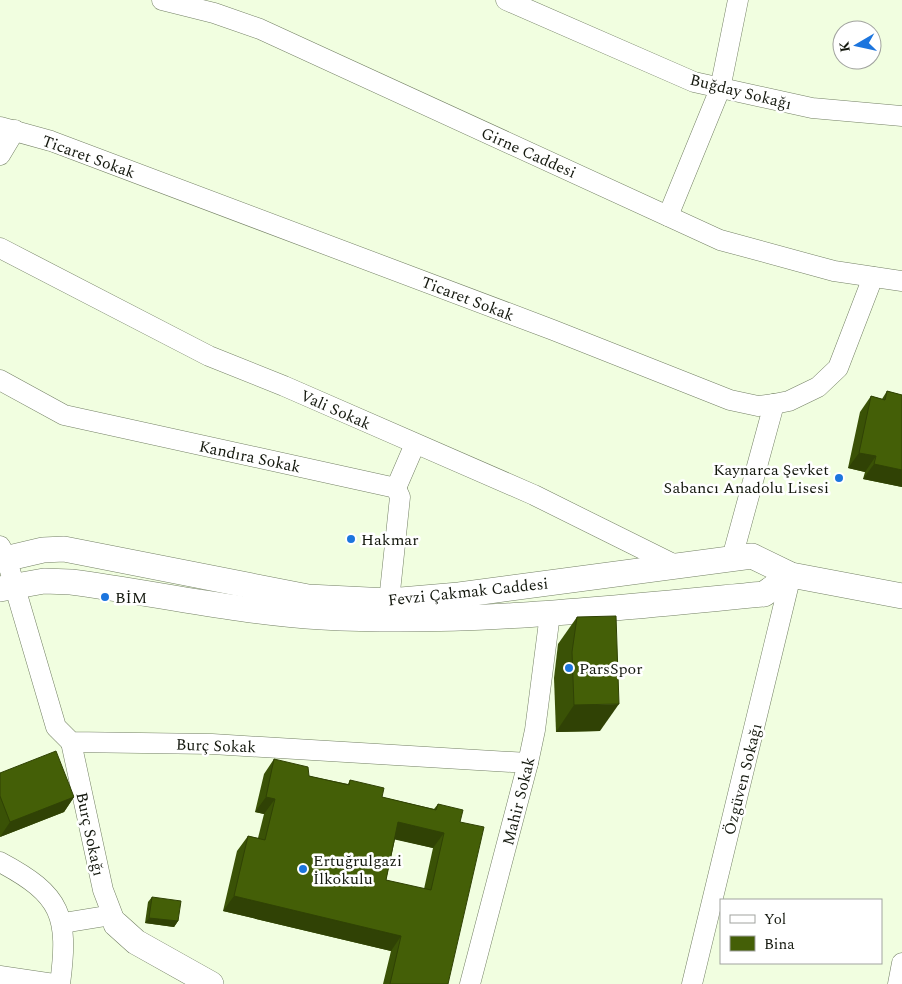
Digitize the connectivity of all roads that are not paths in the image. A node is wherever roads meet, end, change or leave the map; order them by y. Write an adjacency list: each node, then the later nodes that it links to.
1 (162, 0): 8 (street, Girne Caddesi)
2 (506, 0): 4 (street, Buğday Sokağı)
3 (738, 0): 4 (street)
4 (720, 89): 5 (street, Buğday Sokağı); 8 (street)
5 (902, 116)
6 (7, 129): 7 (street); 13 (street, Ticaret Sokak)
7 (0, 155)
8 (668, 216): 10 (street, Girne Caddesi)
9 (0, 248): 14 (street, Vali Sokak)
10 (873, 277): 11 (street, Girne Caddesi); 13 (street, Ticaret Sokak)
11 (902, 281)
12 (0, 380): 15 (street, Kandıra Sokak)
13 (774, 404): 17 (street)
14 (416, 444): 15 (street); 18 (street, Vali Sokak)
15 (396, 488): 22 (street)
16 (2, 554): 20 (street); 22 (street, Fevzi Çakmak Caddesi)
17 (732, 558): 18 (street, Fevzi Çakmak Caddesi); 19 (street, Fevzi Çakmak Caddesi)
18 (675, 565): 22 (street, Fevzi Çakmak Caddesi)
19 (792, 575): 21 (street, Fevzi Çakmak Caddesi); 23 (street, Fevzi Çakmak Caddesi); 35 (street, Özgüven Sokağı)
20 (7, 587): 23 (street, Fevzi Çakmak Caddesi); 24 (street)
21 (902, 596)
22 (389, 601)
23 (550, 614): 25 (street, Mahir Sokak)
24 (71, 742): 25 (street, Burç Sokak); 27 (street, Burç Sokağı)
25 (528, 763): 34 (street, Mahir Sokak)
26 (0, 862): 28 (street)
27 (114, 920): 28 (street); 33 (street)
28 (63, 923): 32 (street)
29 (902, 963): 36 (street)
30 (0, 976): 31 (street)
31 (54, 984)
32 (60, 984)
33 (211, 984)
34 (470, 984)
35 (692, 984)
36 (898, 984)

